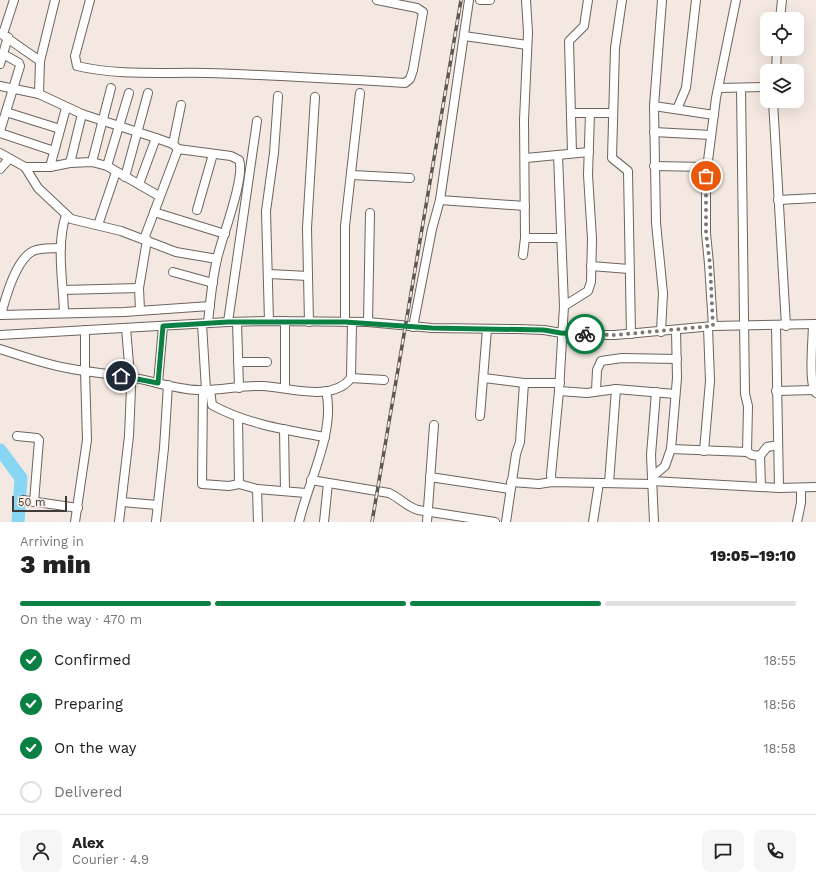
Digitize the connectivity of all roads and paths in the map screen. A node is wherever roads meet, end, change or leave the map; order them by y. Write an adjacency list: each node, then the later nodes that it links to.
1 (14, 0): 16 (street)
2 (55, 0): 20 (street)
3 (90, 0): 4 (street)
4 (377, 0)
5 (469, 0): 17 (street)
6 (480, 0): 7 (street)
7 (490, 0)
8 (526, 0): 18 (street)
9 (588, 0): 40 (street)
10 (622, 0): 42 (street)
11 (662, 0): 35 (street)
12 (696, 0): 38 (street)
13 (736, 0): 24 (street)
14 (782, 0): 15 (street)
15 (781, 12)
16 (4, 35): 19 (street); 20 (street)
17 (464, 36): 18 (street); 78 (street)
18 (527, 45): 62 (street)
19 (3, 54): 21 (street); 26 (street)
20 (40, 61): 31 (street)
21 (0, 64)
22 (0, 86): 26 (street)
23 (111, 88): 45 (street)
24 (719, 88): 27 (street); 44 (street)
25 (760, 88): 27 (street)
26 (14, 89): 31 (street); 39 (street)
27 (741, 89): 115 (street)
28 (129, 93): 47 (street)
29 (148, 93): 50 (street)
30 (360, 93): 72 (street)
31 (39, 94): 36 (street)
32 (278, 96): 96 (street)
33 (315, 97): 97 (street)
34 (181, 105): 54 (street)
35 (654, 106): 38 (street); 51 (street)
36 (66, 108): 43 (street); 48 (street)
37 (773, 108): 79 (street)
38 (677, 110): 44 (street)
39 (6, 112): 48 (street); 49 (street)
40 (571, 113): 41 (street); 58 (street)
41 (590, 113): 42 (street); 56 (street)
42 (614, 113): 94 (street)
43 (82, 114): 45 (street); 64 (street)
44 (714, 115): 52 (street)
45 (102, 120): 47 (street); 63 (street)
46 (257, 121): 107 (street)
47 (120, 126): 50 (street); 65 (street)
48 (60, 129): 55 (street)
49 (0, 132): 55 (street)
50 (138, 132): 53 (street); 73 (street)
51 (654, 132): 52 (street); 66 (street)
52 (711, 135): 68 (street)
53 (156, 138): 54 (street); 75 (street)
54 (176, 147): 59 (street); 76 (street)
55 (54, 150): 69 (street)
56 (589, 152): 58 (street); 93 (street)
57 (0, 153): 61 (street)
58 (572, 153): 60 (street)
59 (213, 154): 81 (street); 86 (street)
60 (558, 155): 62 (street); 88 (street)
61 (9, 158): 67 (street); 70 (street)
62 (526, 158): 80 (street)
63 (92, 162): 64 (street); 65 (street)
64 (70, 163): 69 (street)
65 (107, 166): 71 (street)
66 (654, 166): 68 (street); 124 (street)
67 (25, 167): 69 (street); 84 (street)
68 (707, 167): 119 (street)
69 (50, 168)
70 (0, 169)
71 (116, 172): 73 (street); 85 (street)
72 (352, 175): 74 (street); 110 (street)
73 (125, 177): 75 (street)
74 (410, 178)
75 (139, 184): 76 (street)
76 (160, 196): 82 (street)
77 (816, 198): 79 (street)
78 (440, 200): 80 (street); 118 (street)
79 (778, 200): 117 (street)
80 (525, 206): 87 (street)
81 (197, 210)
82 (154, 212): 86 (street); 89 (street)
83 (370, 213): 111 (street)
84 (66, 215): 85 (street); 90 (street)
85 (98, 225): 89 (street)
86 (224, 234): 92 (street)
87 (525, 238): 88 (street); 91 (street)
88 (561, 238): 102 (street)
89 (145, 240): 92 (street); 99 (street)
90 (61, 248): 100 (street); 105 (street)
91 (523, 255)
92 (217, 259): 98 (street)
93 (591, 266): 94 (street); 102 (street)
94 (629, 269): 126 (street)
95 (173, 272): 98 (street)
96 (269, 274): 97 (street); 106 (street)
97 (308, 276): 109 (street)
98 (213, 283): 101 (street)
99 (139, 288): 100 (street); 103 (street)
100 (63, 290): 104 (street)
101 (210, 306): 103 (street); 112 (street)
102 (564, 306): 125 (street)
103 (140, 310): 104 (street)
104 (64, 312): 105 (street)
105 (0, 315)
106 (269, 321): 107 (street); 108 (street)
107 (232, 322): 112 (street); 130 (street)
108 (285, 322): 109 (street); 142 (street)
109 (310, 322): 110 (street)
110 (349, 322): 111 (street); 134 (street)
111 (368, 322): 118 (street)
112 (205, 324): 114 (street); 144 (street)
113 (815, 324): 117 (street); 149 (street)
114 (163, 326): 120 (street); 137 (street)
115 (744, 326): 116 (street); 119 (street); 160 (street)
116 (776, 326): 117 (street); 147 (street)
117 (786, 326)
118 (413, 327): 121 (street)
119 (710, 327): 123 (street); 159 (street)
120 (126, 328): 122 (street); 133 (street)
121 (487, 329): 125 (street); 135 (street)
122 (85, 330): 127 (street); 132 (street)
123 (676, 330): 124 (street); 129 (street)
124 (661, 332): 126 (street)
125 (561, 333): 126 (street); 140 (street)
126 (631, 334)
127 (0, 335)
128 (0, 349): 132 (street)
129 (677, 359): 146 (street); 150 (street)
130 (238, 362): 131 (street); 141 (street)
131 (266, 362)
132 (84, 371): 133 (street); 182 (street)
133 (130, 377): 137 (street); 180 (street)
134 (351, 378): 136 (street); 145 (street)
135 (484, 378): 138 (street); 151 (street)
136 (384, 380)
137 (158, 383): 139 (street)
138 (524, 383): 140 (street); 170 (street)
139 (168, 385): 144 (street); 181 (street)
140 (559, 387): 146 (street); 165 (street)
141 (240, 388): 142 (street); 144 (street)
142 (285, 388): 145 (street)
143 (616, 389): 146 (street); 148 (street); 168 (street)
144 (206, 390): 152 (street); 169 (street)
145 (326, 391): 156 (street)
146 (596, 391)
147 (776, 391): 149 (street); 157 (street)
148 (656, 392): 150 (street); 164 (street)
149 (815, 392)
150 (675, 394): 158 (street)
151 (480, 416)
152 (238, 417): 154 (street); 169 (street)
153 (434, 425): 162 (street)
154 (284, 429): 156 (street); 176 (street)
155 (17, 436): 179 (street)
156 (325, 437): 163 (street)
157 (778, 445): 161 (street); 173 (street)
158 (671, 449): 159 (street); 164 (street)
159 (704, 451): 160 (street)
160 (747, 452): 161 (street)
161 (760, 456): 171 (street)
162 (430, 476): 170 (street); 183 (street)
163 (311, 480): 166 (street); 177 (street)
164 (652, 480): 168 (street); 171 (street); 194 (street)
165 (552, 482): 167 (street); 170 (street)
166 (328, 483): 183 (street); 189 (street)
167 (599, 483): 168 (street); 193 (street)
168 (609, 483)
169 (239, 484): 175 (street)
170 (510, 485): 192 (street)
171 (761, 487): 173 (street)
172 (816, 487): 174 (street)
173 (779, 488): 174 (street)
174 (801, 488): 195 (street)
175 (257, 489): 176 (street); 187 (street)
176 (285, 491): 177 (street)
177 (306, 493): 188 (street)
178 (23, 500): 179 (street)
179 (34, 502): 182 (street)
180 (122, 502): 181 (street); 185 (street)
181 (157, 505): 186 (street)
182 (78, 508): 184 (street)
183 (428, 511): 190 (street); 191 (street)
184 (75, 522)
185 (119, 522)
186 (156, 522)
187 (258, 522)
188 (299, 522)
189 (324, 522)
190 (426, 522)
191 (494, 522)
192 (506, 522)
193 (593, 522)
194 (654, 522)
195 (797, 522)

